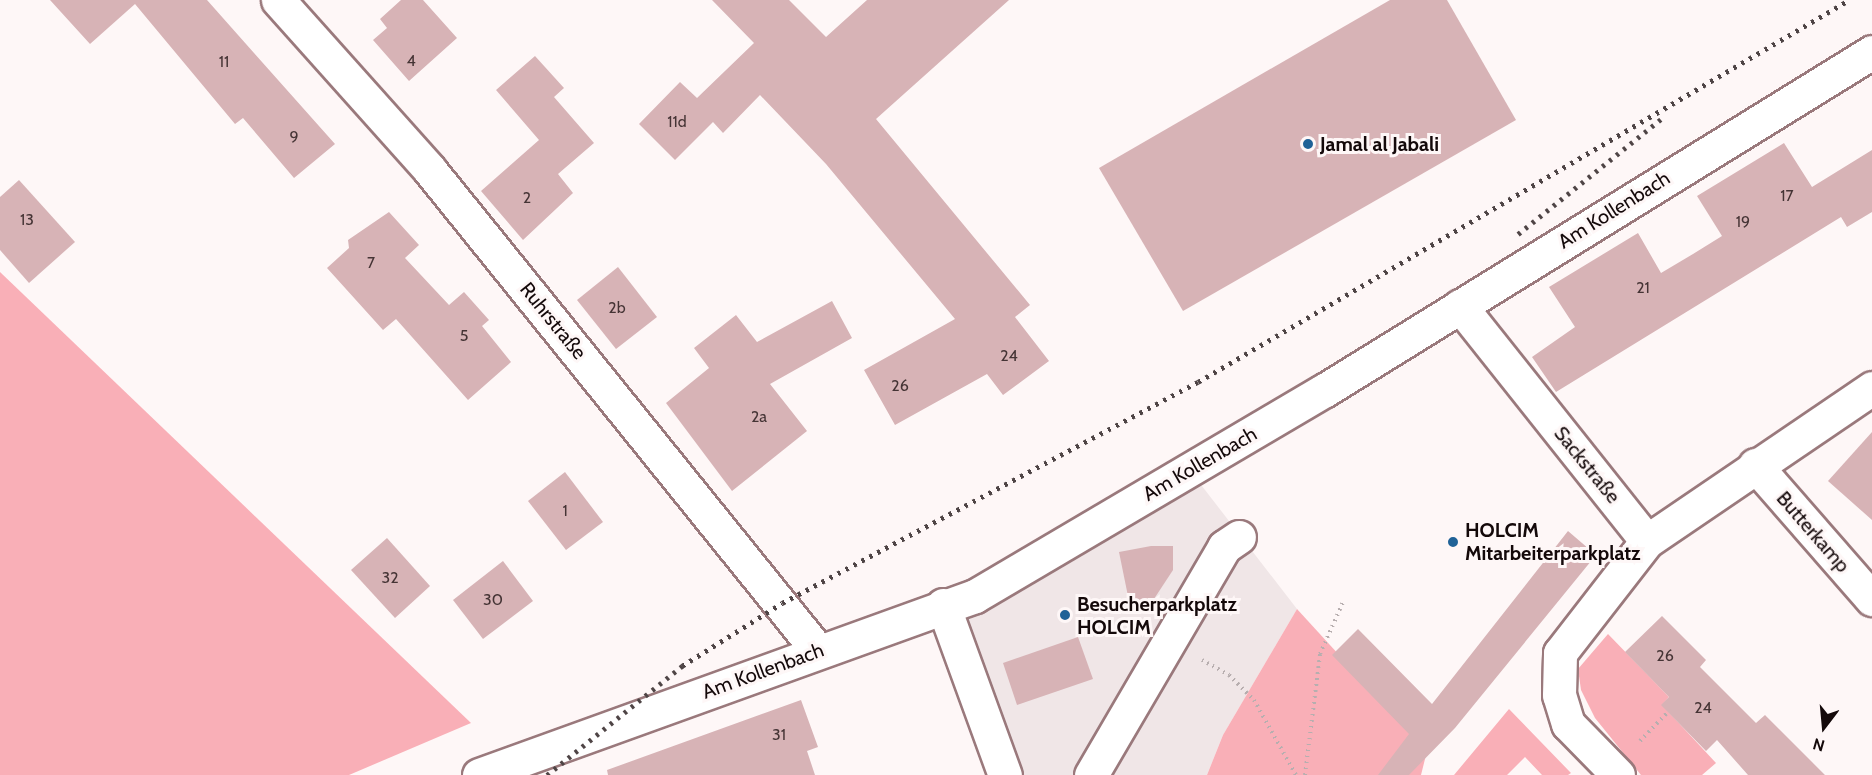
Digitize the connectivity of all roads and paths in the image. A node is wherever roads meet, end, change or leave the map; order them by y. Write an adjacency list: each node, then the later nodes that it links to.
1 (278, 0): 11 (street, Ruhrstraße)
2 (1872, 52): 3 (street, Am Kollenbach)
3 (1460, 306): 7 (street, Sackstraße); 10 (street, Am Kollenbach)
4 (1872, 388): 5 (street)
5 (1755, 465): 7 (street); 8 (street, Butterkamp)
6 (1239, 537): 14 (street)
7 (1647, 541): 16 (street)
8 (1872, 599)
9 (1343, 603): 15 (path)
10 (943, 605): 11 (street, Am Kollenbach); 13 (street)
11 (818, 651): 12 (street, Am Kollenbach)
12 (479, 775)
13 (1005, 775)
14 (1091, 775)
15 (1305, 775)
16 (1618, 775)

